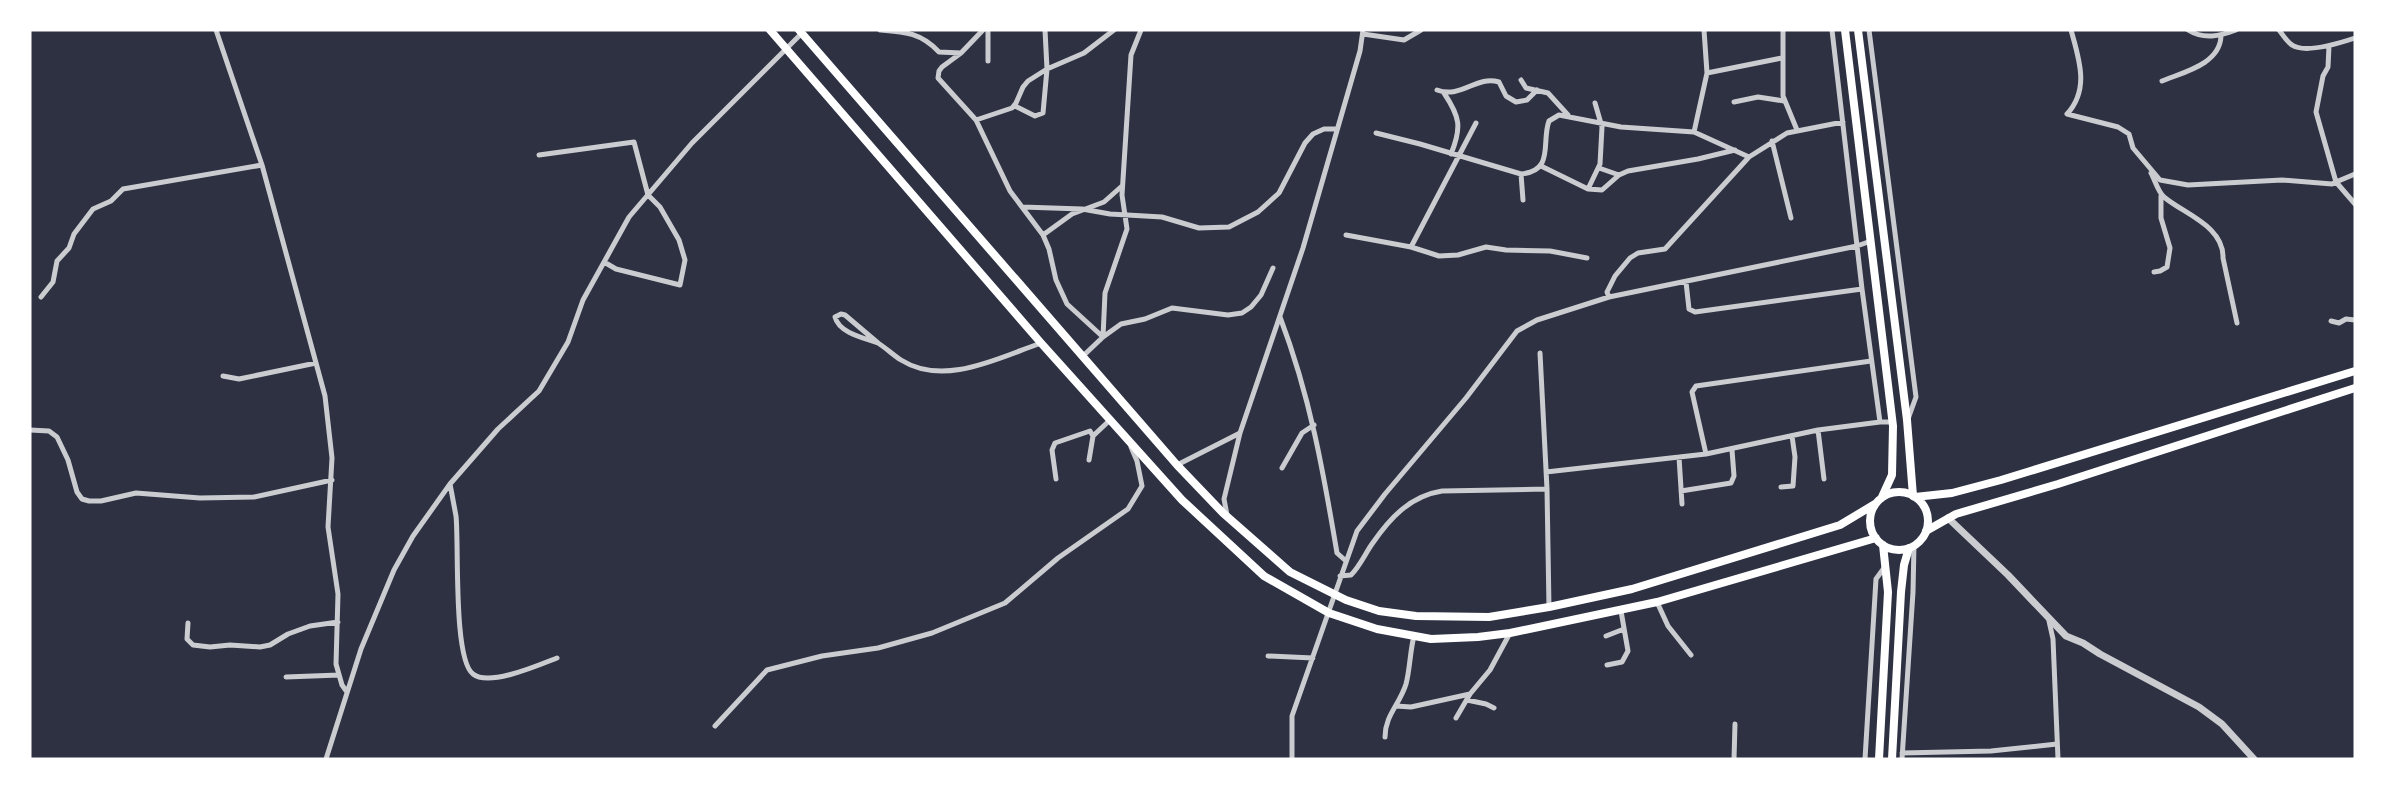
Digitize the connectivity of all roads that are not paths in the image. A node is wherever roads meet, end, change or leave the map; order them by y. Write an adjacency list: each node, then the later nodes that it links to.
1 (216, 30): 55 (street)
2 (770, 30): 25 (main road)
3 (880, 30): 26 (street)
4 (983, 30): 26 (street)
5 (988, 30): 28 (street)
6 (1045, 30): 29 (street)
7 (1114, 30): 29 (street)
8 (1141, 30): 63 (street)
9 (1421, 30): 21 (street)
10 (1704, 30): 30 (street)
11 (1783, 30): 27 (street)
12 (1832, 30): 43 (street)
13 (1845, 30): 75 (main road)
14 (1858, 30): 101 (main road)
15 (1869, 30): 101 (street)
16 (2071, 30): 58 (street)
17 (2188, 30): 22 (street)
18 (2236, 30): 22 (street)
19 (2279, 30): 24 (street)
20 (800, 32): 25 (street); 94 (main road)
21 (1363, 32): 45 (street)
22 (2221, 36): 32 (street)
23 (2355, 38): 24 (street)
24 (2329, 46): 62 (street)
25 (786, 48): 65 (street); 92 (main road)
26 (961, 53): 41 (street)
27 (1782, 58): 30 (street); 37 (street)
28 (988, 61)
29 (1047, 69): 39 (street); 39 (street)
30 (1707, 73): 47 (street)
31 (1521, 80): 34 (street)
32 (2162, 81)
33 (1437, 90): 35 (street)
34 (1537, 90): 35 (street); 40 (street)
35 (1444, 93): 51 (street)
36 (1734, 102): 37 (street)
37 (1784, 102): 46 (street)
38 (1595, 103): 42 (street)
39 (1015, 106): 41 (street)
40 (1568, 115): 42 (street); 56 (street)
41 (976, 120): 69 (street)
42 (1601, 122): 47 (street); 57 (street)
43 (1843, 122): 46 (street); 76 (street)
44 (1476, 123): 53 (street)
45 (1337, 129): 71 (street); 86 (street)
46 (1797, 130): 49 (street)
47 (1694, 132): 50 (street)
48 (1377, 133): 51 (street)
49 (1772, 141): 54 (street); 72 (street)
50 (1735, 150): 54 (street); 61 (street)
51 (1450, 154): 53 (street)
52 (539, 155): 65 (street)
53 (1459, 156): 59 (street); 77 (street)
54 (1749, 157): 85 (street)
55 (262, 165): 84 (street); 96 (street)
56 (1541, 166): 59 (street); 64 (street)
57 (1599, 168): 61 (street); 64 (street)
58 (2149, 169): 62 (street); 66 (street)
59 (1521, 174): 67 (street)
60 (2355, 174): 62 (street)
61 (1619, 175): 64 (street)
62 (2336, 182): 68 (street)
63 (1124, 185): 70 (street); 71 (street)
64 (1588, 189)
65 (648, 195): 79 (street); 79 (street)
66 (2161, 196): 81 (street); 89 (street)
67 (1523, 200)
68 (2355, 204)
69 (1022, 207): 70 (street); 73 (street)
70 (1082, 209): 71 (street); 73 (street)
71 (1126, 215): 90 (street)
72 (1791, 218)
73 (1043, 235): 90 (street)
74 (1346, 235): 77 (street)
75 (1871, 241): 76 (street); 103 (main road)
76 (1857, 246): 82 (street); 83 (street)
77 (1411, 247): 78 (street)
78 (1587, 258)
79 (604, 262): 121 (street)
80 (1273, 268): 90 (street)
81 (2154, 272)
82 (1686, 282): 83 (street); 85 (street)
83 (1862, 289): 95 (street)
84 (41, 297)
85 (1609, 297): 134 (street)
86 (1280, 317): 104 (street); 107 (street)
87 (2355, 320): 88 (street)
88 (2331, 321)
89 (2237, 323)
90 (1103, 337): 94 (street)
91 (878, 343): 91 (street); 92 (street)
92 (1041, 343): 100 (main road)
93 (1540, 353): 117 (street)
94 (1083, 356): 115 (main road)
95 (1871, 361): 102 (street); 112 (street)
96 (316, 363): 98 (street); 120 (street)
97 (2355, 370): 125 (main road)
98 (223, 376)
99 (2355, 388): 129 (main road)
100 (1111, 419): 108 (street); 110 (main road)
101 (1907, 420): 125 (main road)
102 (1880, 422): 103 (street); 106 (street)
103 (1893, 422): 126 (main road)
104 (1314, 425): 116 (street); 134 (street)
105 (30, 430): 120 (street)
106 (1818, 430): 109 (street); 119 (street)
107 (1240, 433): 115 (street); 128 (street)
108 (1093, 436): 114 (street); 118 (street)
109 (1792, 436): 111 (street); 122 (street)
110 (1127, 437): 141 (main road); 162 (street)
111 (1732, 450): 112 (street); 124 (street)
112 (1706, 454): 113 (street)
113 (1679, 457): 117 (street); 124 (street)
114 (1089, 460)
115 (1177, 465): 128 (main road)
116 (1282, 468)
117 (1546, 472): 123 (street)
118 (1056, 479)
119 (1824, 479)
120 (332, 480): 143 (street)
121 (450, 484): 151 (street); 156 (street)
122 (1782, 487)
123 (1547, 489): 136 (street); 139 (street)
124 (1681, 491): 127 (street)
125 (1914, 496): 126 (main road); 130 (main road)
126 (1878, 501): 131 (main road); 139 (main road)
127 (1682, 504)
128 (1227, 517): 137 (main road)
129 (1948, 518): 130 (main road); 142 (street)
130 (1926, 531): 133 (main road)
131 (1876, 538): 132 (main road); 138 (main road)
132 (1883, 545): 133 (main road); 135 (main road)
133 (1911, 546): 165 (street); 171 (main road)
134 (1346, 561): 136 (street)
135 (1885, 566): 169 (street); 170 (main road)
136 (1340, 576): 137 (street)
137 (1333, 593): 139 (main road); 141 (street)
138 (1657, 602): 140 (main road); 149 (street)
139 (1549, 607)
140 (1621, 611): 145 (street); 146 (main road)
141 (1329, 613): 147 (main road); 152 (street)
142 (2049, 621): 164 (street); 173 (street)
143 (338, 622): 144 (street); 154 (street)
144 (188, 623)
145 (1624, 629): 148 (street); 153 (street)
146 (1510, 633): 147 (main road); 157 (street)
147 (1414, 636): 158 (street)
148 (1606, 636)
149 (1691, 655)
150 (1268, 656): 152 (street)
151 (556, 658)
152 (1313, 658): 167 (street)
153 (1607, 665)
154 (339, 675): 155 (street); 156 (street)
155 (286, 677)
156 (346, 692): 166 (street)
157 (1468, 697): 158 (street); 159 (street); 160 (street)
158 (1396, 706): 163 (street)
159 (1494, 708)
160 (1456, 718)
161 (1735, 724): 168 (street)
162 (715, 726)
163 (1385, 737)
164 (2056, 744): 165 (street); 172 (street)
165 (1902, 756)
166 (326, 759)
167 (1292, 759)
168 (1734, 759)
169 (1865, 759)
170 (1879, 759)
171 (1892, 759)
172 (2058, 759)
173 (2254, 759)

